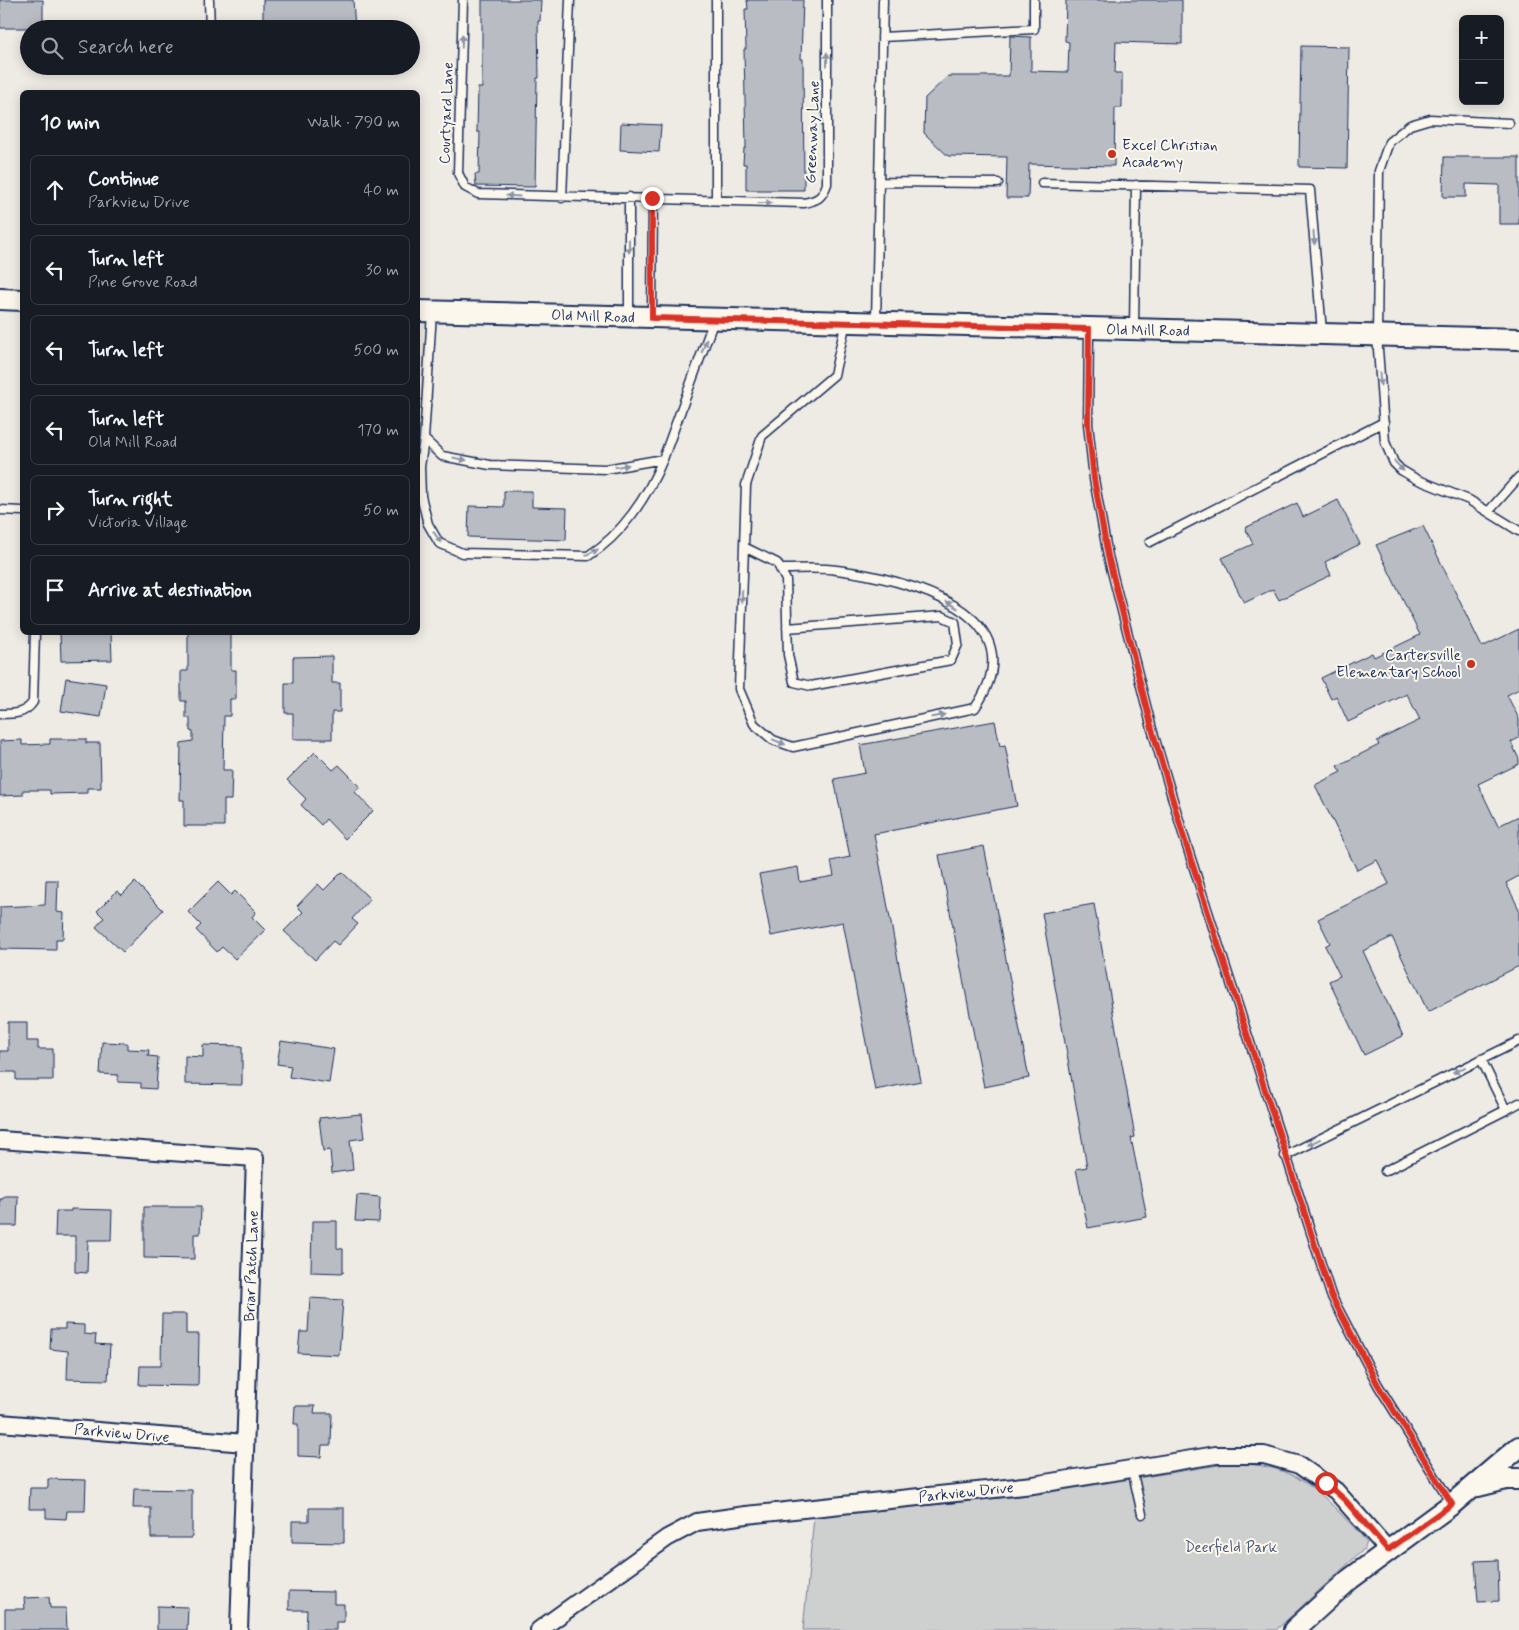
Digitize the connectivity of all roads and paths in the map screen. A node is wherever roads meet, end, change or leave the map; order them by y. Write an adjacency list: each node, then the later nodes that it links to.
1 (209, 0): 8 (lane)
2 (463, 0): 16 (lane, Courtyard Lane, one-way to 2)
3 (570, 0): 16 (lane)
4 (716, 0): 18 (lane)
5 (827, 0): 18 (lane, Greenway Lane, one-way to 5)
6 (883, 0): 9 (lane)
7 (1034, 0): 9 (lane)
8 (210, 20)
9 (882, 37): 11 (lane)
10 (1509, 122): 30 (lane)
11 (880, 182): 12 (lane); 26 (lane)
12 (998, 182)
13 (1042, 182): 14 (lane)
14 (1136, 185): 28 (lane); 29 (lane, one-way to 29)
15 (629, 197): 16 (lane, Courtyard Lane); 17 (lane, Courtyard Lane); 22 (lane, one-way to 22)
16 (562, 198)
17 (652, 198): 18 (lane, Courtyard Lane); 23 (lane)
18 (716, 200)
19 (0, 299): 20 (street)
20 (20, 300)
21 (425, 311): 22 (street, Old Mill Road); 33 (lane)
22 (629, 317): 23 (street, Old Mill Road)
23 (652, 318): 24 (street, Old Mill Road)
24 (714, 319): 25 (street, Old Mill Road); 34 (lane, one-way to 24)
25 (846, 322): 26 (street, Old Mill Road); 41 (lane)
26 (876, 323): 27 (street, Old Mill Road)
27 (1089, 329): 28 (street, Old Mill Road); 51 (lane)
28 (1134, 330): 29 (street, Old Mill Road)
29 (1322, 334): 30 (street, Old Mill Road)
30 (1377, 336): 31 (street, Old Mill Road); 32 (lane, one-way to 32)
31 (1519, 339)
32 (1384, 422): 38 (lane, one-way to 38); 40 (lane)
33 (424, 439): 34 (lane, one-way to 34); 34 (lane, one-way to 34)
34 (663, 459)
35 (1519, 477): 38 (lane)
36 (0, 510): 37 (lane)
37 (20, 511)
38 (1489, 511): 39 (lane)
39 (1519, 531)
40 (1150, 542)
41 (744, 547): 42 (lane); 42 (lane, one-way to 42)
42 (780, 569): 43 (lane)
43 (787, 628): 43 (lane)
44 (34, 635): 45 (lane)
45 (0, 714)
46 (1519, 1041): 47 (lane)
47 (1482, 1059): 49 (lane); 51 (lane, one-way to 51)
48 (1519, 1104): 49 (lane)
49 (1506, 1110): 52 (lane)
50 (0, 1140): 54 (street, Briar Patch Lane)
51 (1286, 1156): 59 (lane)
52 (1384, 1171)
53 (0, 1423): 54 (street, Parkview Drive)
54 (245, 1443): 62 (street, Briar Patch Lane)
55 (1519, 1447): 58 (street)
56 (1132, 1469): 60 (lane); 61 (street, Parkview Drive); 63 (street, Parkview Drive)
57 (1519, 1479): 58 (street)
58 (1474, 1487): 59 (street)
59 (1452, 1504): 61 (street)
60 (1142, 1514)
61 (1388, 1550): 64 (street)
62 (239, 1630)
63 (539, 1630)
64 (1294, 1630)

